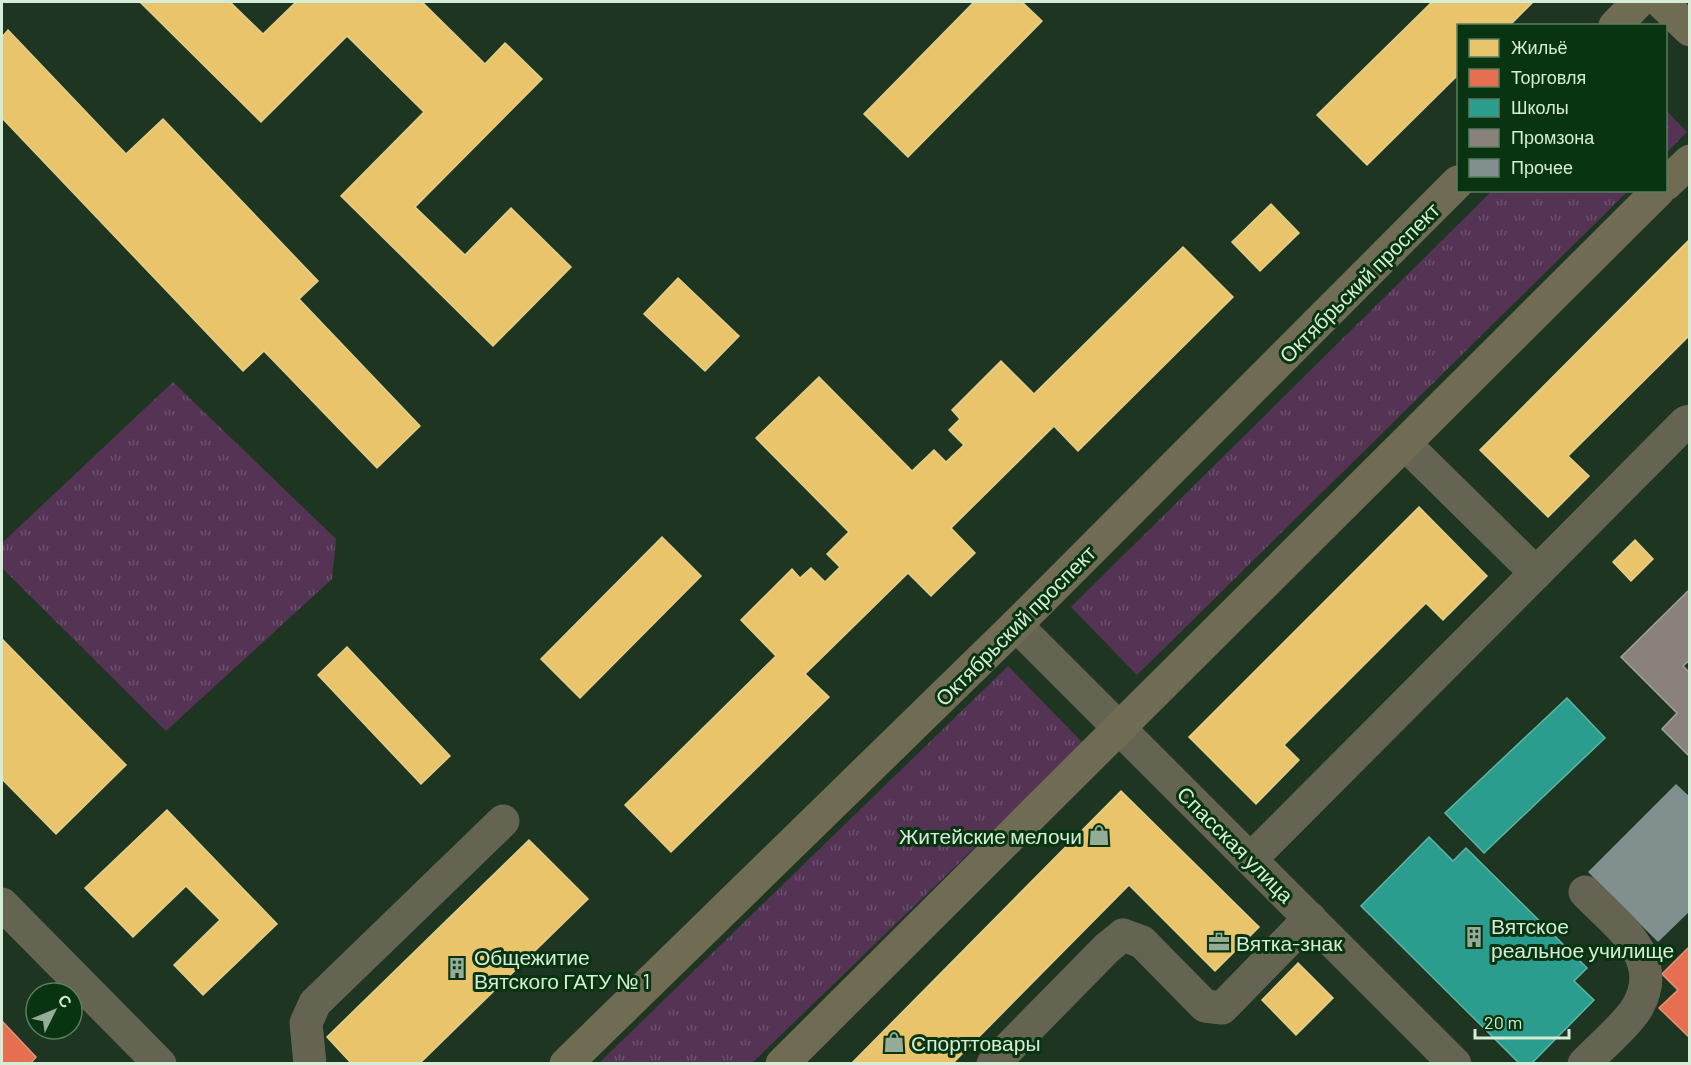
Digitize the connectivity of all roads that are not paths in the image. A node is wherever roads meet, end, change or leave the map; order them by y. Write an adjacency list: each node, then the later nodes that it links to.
1 (1638, 2): 3 (main road)
2 (1661, 2): 4 (main road)
3 (1617, 24)
4 (1689, 30)
5 (1689, 160): 6 (main road)
6 (1667, 182)
7 (1457, 183): 12 (main road, Октябрьский проспект)
8 (1657, 192): 10 (main road)
9 (1689, 421): 11 (street)
10 (1405, 444): 11 (street); 13 (main road)
11 (1536, 573): 15 (street)
12 (1016, 626): 13 (street, Спасская улица); 21 (main road, Октябрьский проспект)
13 (1119, 728): 15 (street, Спасская улица); 22 (main road)
14 (503, 821): 20 (street)
15 (1251, 859): 18 (street, Спасская улица)
16 (1585, 891): 25 (street)
17 (2, 904): 19 (street)
18 (1310, 918): 23 (street); 24 (street, Спасская улица)
19 (160, 1064)
20 (310, 1064)
21 (566, 1064)
22 (782, 1064)
23 (993, 1064)
24 (1455, 1064)
25 (1584, 1064)

